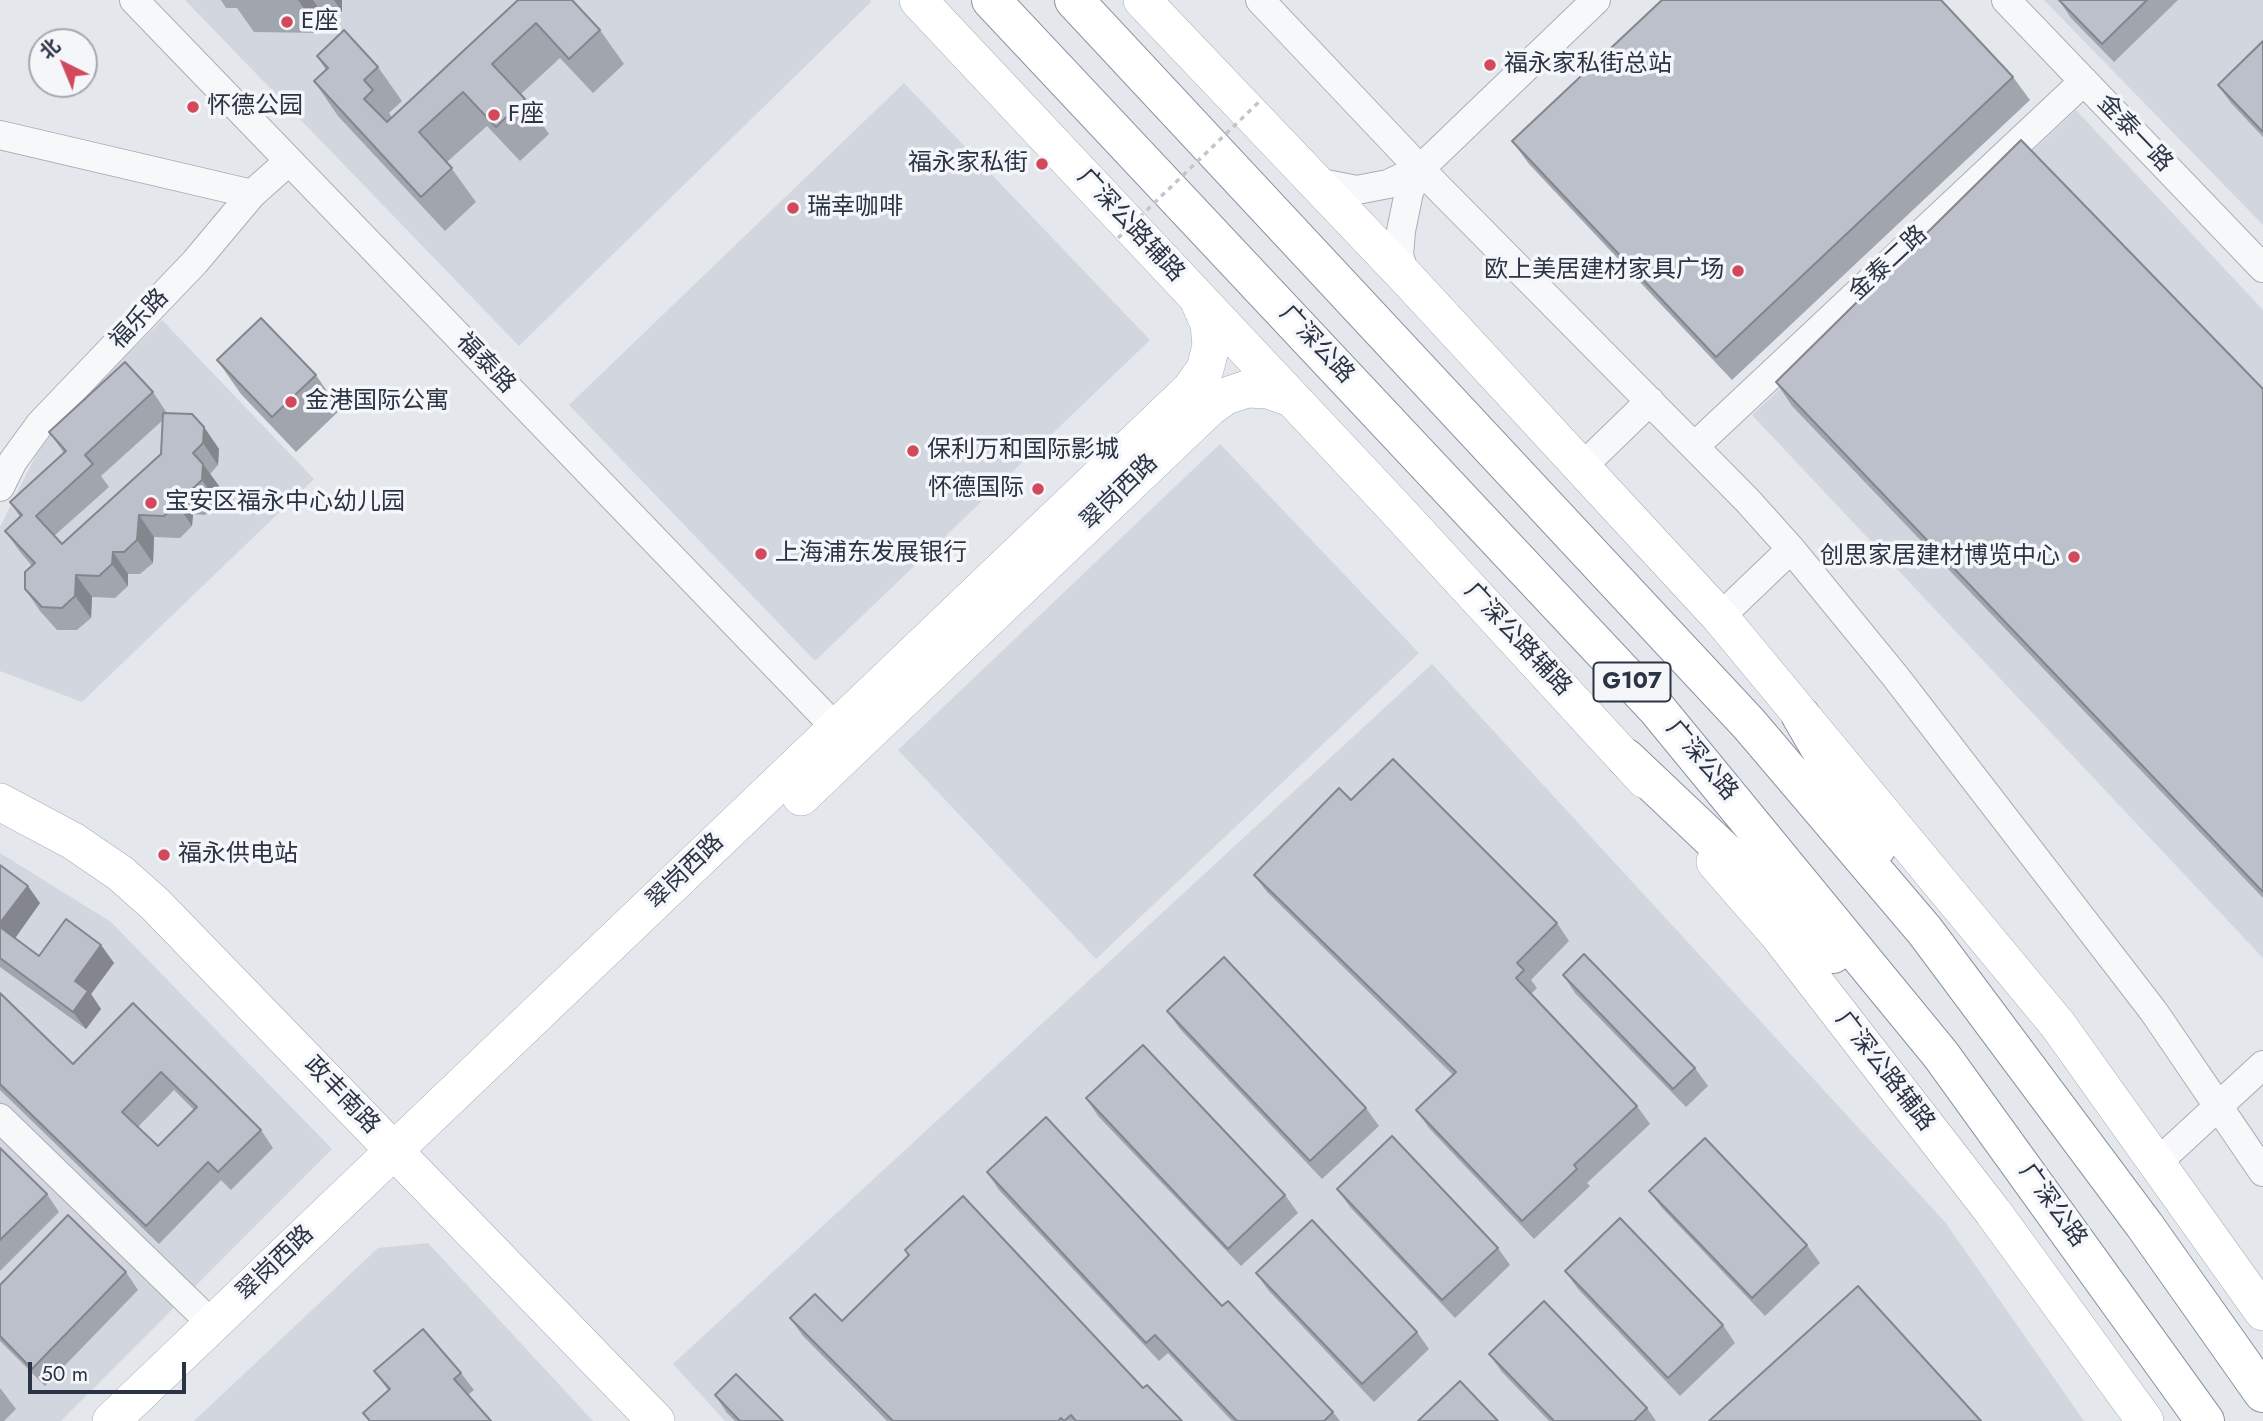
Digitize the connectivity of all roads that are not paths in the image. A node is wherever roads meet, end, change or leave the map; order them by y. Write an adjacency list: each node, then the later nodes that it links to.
1 (134, 0): 11 (street, 福泰路)
2 (918, 0): 17 (main road, 广深公路辅路)
3 (991, 0): 32 (highway, 广深公路 / G107)
4 (1074, 0): 31 (highway, G107)
5 (1142, 0): 13 (main road)
6 (1260, 0): 12 (street)
7 (1596, 0): 12 (street)
8 (2006, 0): 9 (street, 金泰一路)
9 (2084, 81): 15 (street, 金泰一路); 21 (street, 金泰二路)
10 (0, 135): 14 (street)
11 (289, 161): 14 (street, 福乐路); 27 (street, 福泰路)
12 (1420, 169): 13 (street); 16 (street); 19 (street)
13 (1304, 174): 16 (main road)
14 (252, 194): 23 (street, 福乐路)
15 (2263, 268)
16 (1406, 277): 22 (main road)
17 (1199, 300): 18 (main road, 广深公路辅路); 20 (main road, 翠岗西路)
18 (1291, 398): 20 (main road, 翠岗西路); 28 (main road, 广深公路辅路)
19 (1650, 401): 21 (street); 22 (street)
20 (1158, 439): 27 (main road, 翠岗西路); 37 (main road, 翠岗西路)
21 (1695, 446): 24 (street)
22 (1583, 466): 25 (main road)
23 (0, 487)
24 (1791, 549): 25 (street); 34 (street)
25 (1720, 617): 26 (main road)
26 (1801, 716): 31 (highway); 36 (main road)
27 (836, 728): 37 (main road, 翠岗西路)
28 (1626, 758): 32 (highway); 46 (main road, 广深公路辅路)
29 (0, 802): 37 (main road, 政丰南路)
30 (0, 827): 37 (main road, 政丰南路)
31 (1925, 931): 41 (highway, G107)
32 (1941, 1055): 47 (highway, 广深公路 / G107)
33 (2263, 1065): 34 (street)
34 (2220, 1105): 36 (street); 38 (street)
35 (0, 1118): 40 (street)
36 (2158, 1162): 39 (main road)
37 (395, 1167): 40 (main road, 翠岗西路); 43 (main road, 翠岗西路); 44 (main road, 政丰南路); 45 (main road, 政丰南路)
38 (2263, 1172)
39 (2263, 1312)
40 (212, 1324): 42 (main road, 翠岗西路)
41 (2263, 1393)
42 (111, 1421)
43 (146, 1421)
44 (625, 1421)
45 (656, 1421)
46 (2145, 1421)
47 (2205, 1421)

